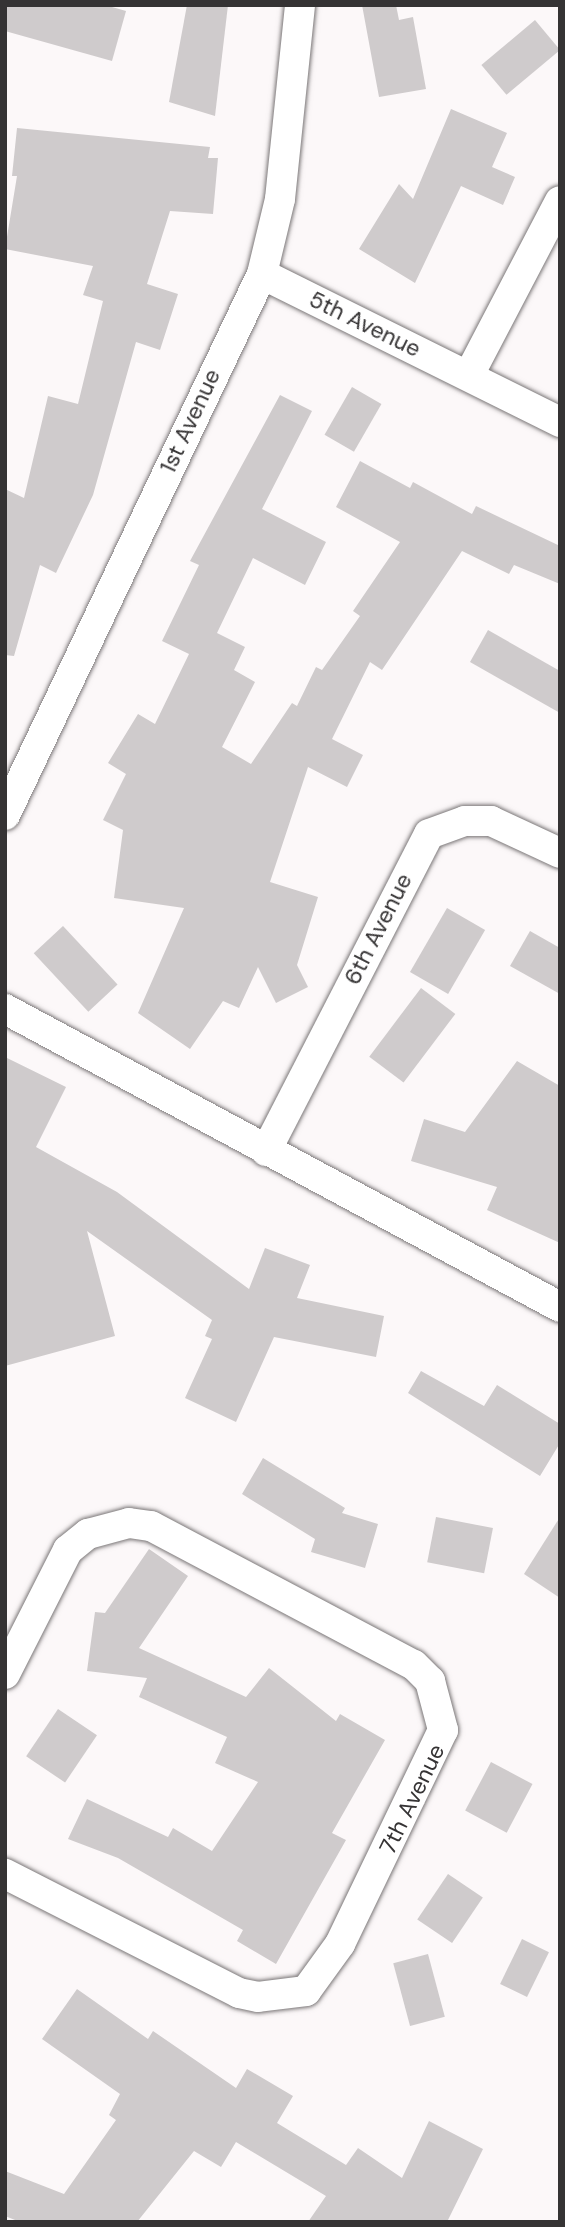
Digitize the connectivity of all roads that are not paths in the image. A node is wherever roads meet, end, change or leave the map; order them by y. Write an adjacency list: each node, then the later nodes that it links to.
1 (300, 5): 3 (street, 1st Avenue)
2 (560, 201): 4 (street)
3 (262, 274): 4 (street, 5th Avenue); 6 (street, 1st Avenue)
4 (469, 375): 5 (street, 5th Avenue)
5 (560, 422)
6 (5, 815)
7 (560, 853): 9 (street, 6th Avenue)
8 (5, 1009): 9 (street)
9 (266, 1150): 10 (street)
10 (560, 1307)
11 (5, 1674): 12 (street, 7th Avenue)
12 (5, 1874)

